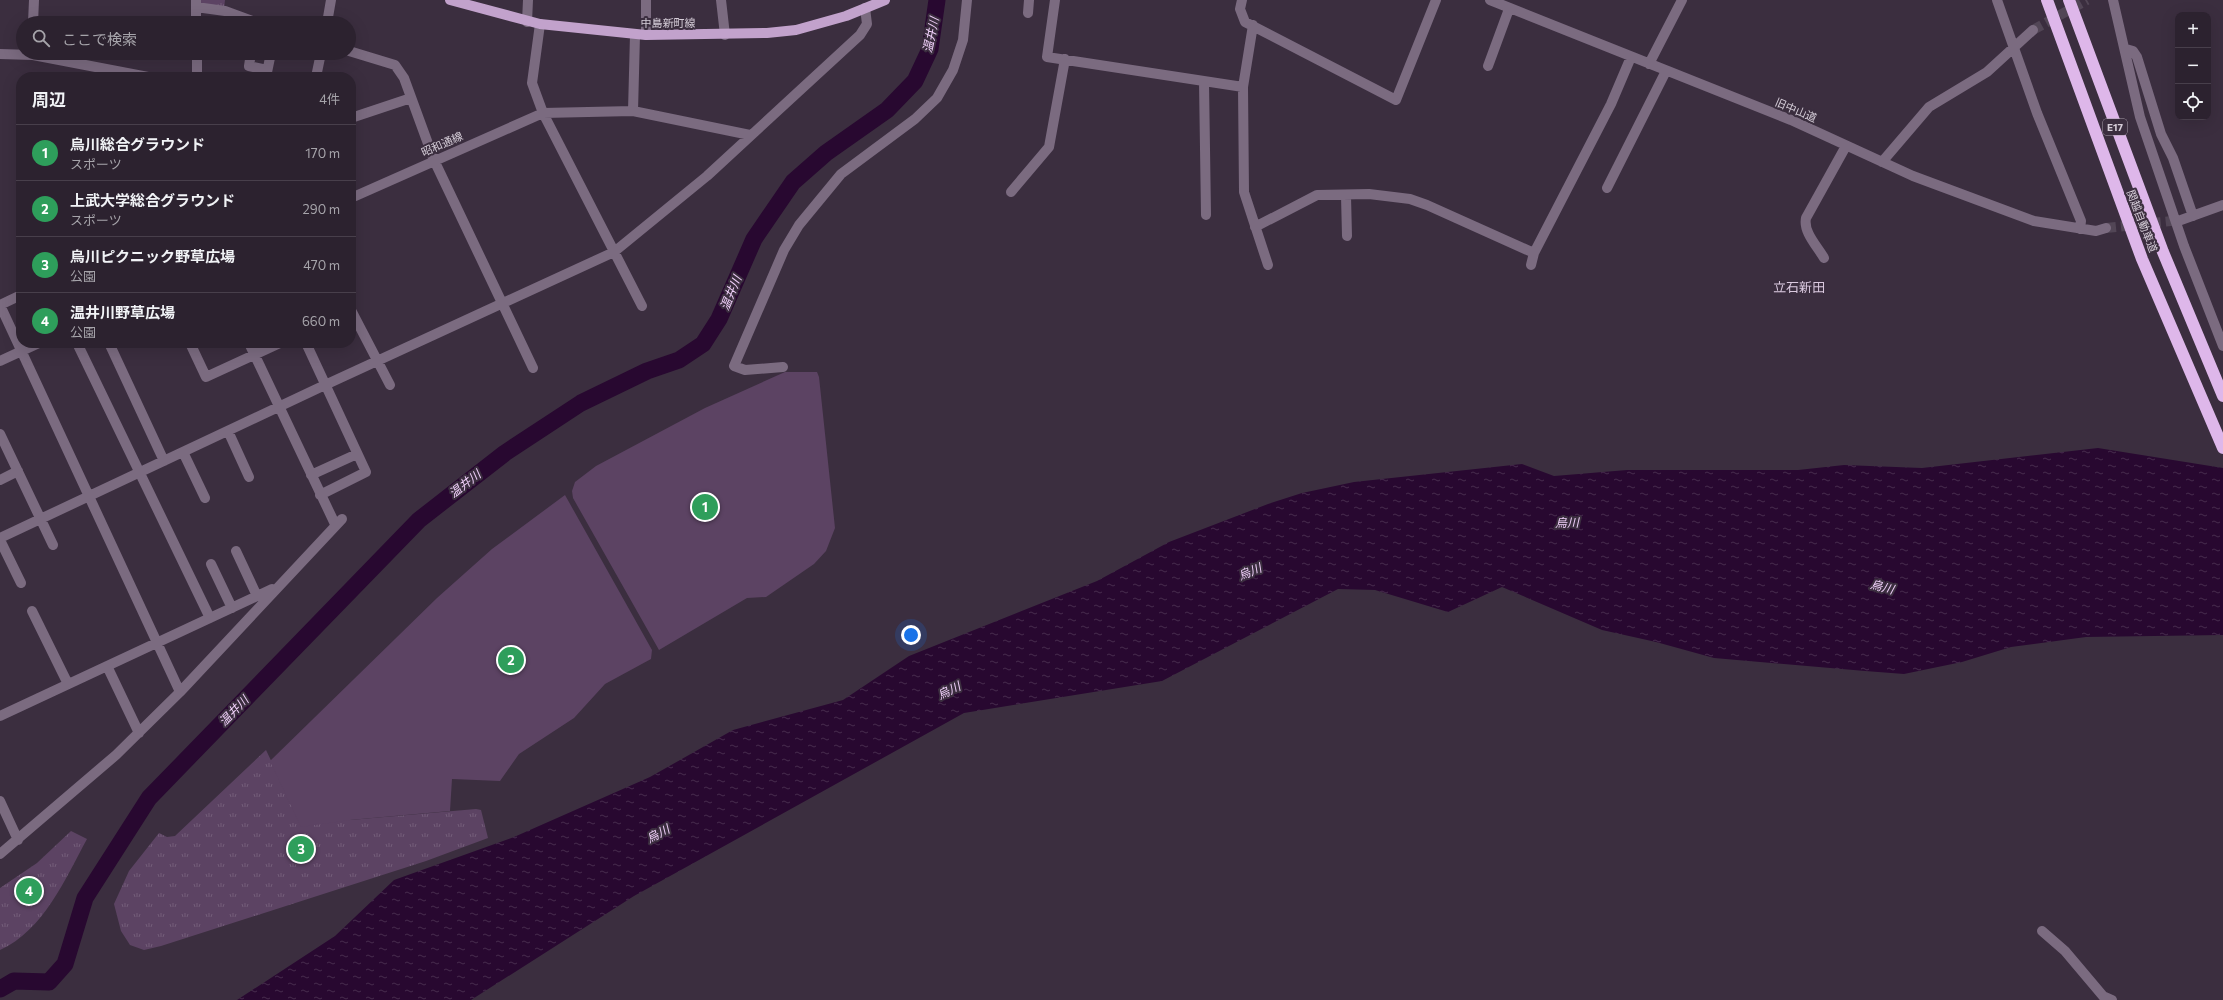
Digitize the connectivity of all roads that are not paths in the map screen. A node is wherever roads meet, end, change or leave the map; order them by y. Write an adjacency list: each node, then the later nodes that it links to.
1 (34, 0): 24 (street)
2 (331, 0): 27 (street)
3 (450, 0): 28 (main road, 中島新町線)
4 (528, 0): 28 (street)
5 (646, 0): 33 (street)
6 (721, 0): 34 (street)
7 (885, 0): 22 (main road, 中島新町線)
8 (967, 0): 102 (street)
9 (1029, 0): 23 (street)
10 (1055, 0): 41 (street)
11 (1242, 0): 30 (street)
12 (1436, 0): 30 (street)
13 (1490, 0): 21 (street, 旧中山道)
14 (1682, 0): 47 (street)
15 (1998, 0): 35 (street)
16 (2040, 0): 61 (highway)
17 (2047, 0): 61 (highway, 関越自動車道 / E17)
18 (2069, 0): 106 (highway, 関越自動車道 / E17)
19 (2113, 0): 36 (street)
20 (196, 4): 25 (street); 26 (street)
21 (1505, 5): 40 (street, 旧中山道); 48 (street)
22 (865, 8): 34 (main road, 中島新町線); 62 (street)
23 (1028, 13)
24 (33, 16)
25 (196, 16)
26 (238, 16)
27 (328, 16)
28 (527, 22): 29 (main road, 中島新町線)
29 (540, 24): 32 (main road, 中島新町線); 59 (street)
30 (1253, 25): 56 (street)
31 (2033, 30): 35 (street)
32 (635, 35): 33 (main road, 中島新町線); 58 (street)
33 (646, 35): 34 (main road, 中島新町線)
34 (725, 35)
35 (2013, 47): 65 (street); 76 (street)
36 (2126, 49): 72 (street); 89 (street)
37 (356, 53): 57 (street)
38 (0, 54): 39 (street)
39 (16, 54)
40 (1631, 57): 47 (street, 旧中山道); 79 (street)
41 (1065, 59): 55 (street); 67 (street)
42 (63, 60): 50 (street)
43 (197, 60): 51 (street)
44 (250, 60): 52 (street)
45 (270, 60): 53 (street)
46 (320, 60): 54 (street)
47 (1649, 64): 49 (street, 旧中山道)
48 (1488, 66)
49 (1666, 71): 63 (street, 旧中山道); 66 (street)
50 (123, 72)
51 (197, 72)
52 (262, 72)
53 (267, 72)
54 (317, 72)
55 (1204, 82): 56 (street); 71 (street)
56 (1243, 87): 74 (street)
57 (411, 98): 60 (street); 64 (street)
58 (632, 110): 59 (street); 62 (street)
59 (543, 113): 64 (street, 昭和通線); 78 (street)
60 (356, 116)
61 (2094, 132): 110 (highway, 関越自動車道 / E17)
62 (750, 135): 78 (street)
63 (1846, 146): 65 (street, 旧中山道); 80 (street)
64 (434, 160): 68 (street, 昭和通線); 84 (street)
65 (1882, 162): 76 (street, 旧中山道)
66 (1607, 188)
67 (1011, 192)
68 (356, 196)
69 (1346, 196): 74 (street); 77 (street); 79 (street)
70 (2223, 205): 72 (street)
71 (1206, 215)
72 (2193, 216): 73 (street)
73 (2181, 220)
74 (1255, 227): 81 (street)
75 (2106, 228): 76 (street, 旧中山道)
76 (2080, 229)
77 (1347, 236)
78 (614, 252): 84 (street); 86 (street)
79 (1534, 253): 82 (street)
80 (1824, 258)
81 (1268, 265)
82 (1531, 265)
83 (16, 297): 85 (street)
84 (503, 304): 101 (street); 103 (street)
85 (0, 305): 88 (street)
86 (642, 306)
87 (356, 321): 101 (street)
88 (16, 338)
89 (2223, 346)
90 (21, 348): 98 (street)
91 (28, 348): 98 (street)
92 (79, 348): 115 (street)
93 (111, 348): 113 (street)
94 (192, 348): 99 (street)
95 (251, 348): 99 (street)
96 (268, 348): 99 (street)
97 (308, 348): 104 (street)
98 (22, 351): 100 (street); 120 (street)
99 (254, 354): 107 (street)
100 (0, 361)
101 (376, 362): 104 (street); 105 (street)
102 (783, 367)
103 (534, 368)
104 (325, 385): 107 (street); 112 (street)
105 (390, 386)
106 (2223, 396)
107 (280, 408): 108 (street); 116 (street)
108 (228, 431): 111 (street); 117 (street)
109 (0, 434): 114 (street)
110 (2223, 448)
111 (183, 452): 113 (street); 121 (street)
112 (357, 454): 116 (street); 119 (street)
113 (164, 461): 115 (street)
114 (18, 471): 118 (street); 122 (street)
115 (140, 472): 120 (street); 132 (street)
116 (311, 475): 119 (street)
117 (249, 478)
118 (0, 480)
119 (320, 495): 128 (street)
120 (90, 496): 122 (street); 133 (street)
121 (205, 498)
122 (40, 520): 123 (street); 124 (street)
123 (0, 539): 127 (street)
124 (53, 545)
125 (236, 551): 129 (street)
126 (211, 564): 130 (street)
127 (21, 583)
128 (278, 587): 129 (street); 136 (street)
129 (257, 596): 130 (street)
130 (232, 608): 132 (street)
131 (32, 612): 135 (street)
132 (210, 618): 133 (street)
133 (158, 642): 134 (street); 136 (street)
134 (107, 666): 135 (street); 138 (street)
135 (68, 684): 137 (street)
136 (180, 692): 138 (street)
137 (0, 716)
138 (138, 733): 140 (street)
139 (0, 801): 140 (street)
140 (18, 840): 141 (street)
141 (0, 854)
142 (2042, 932): 143 (street)
143 (2112, 1000)

